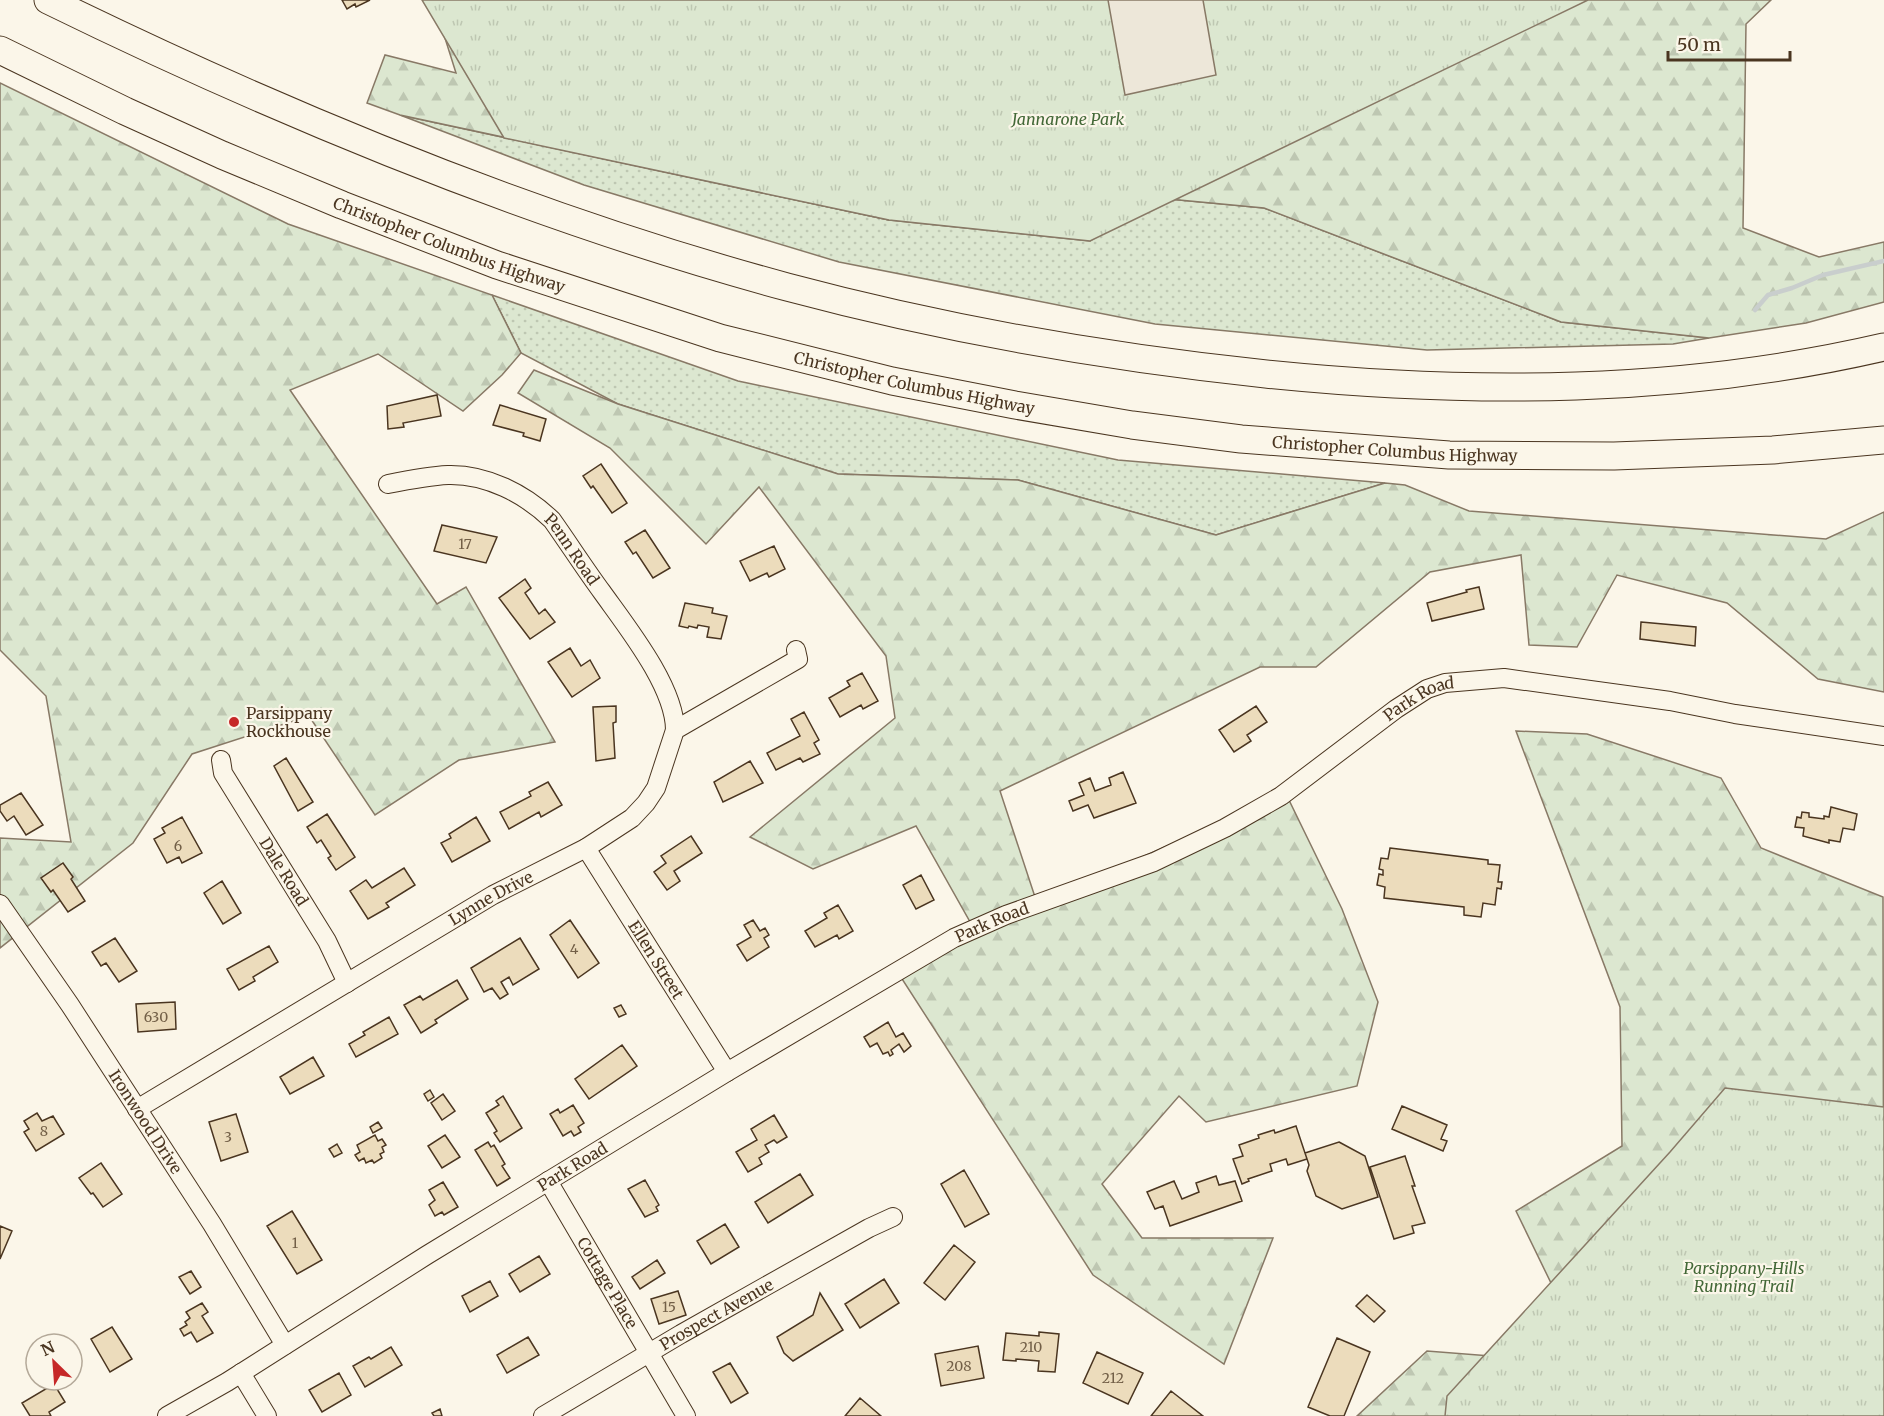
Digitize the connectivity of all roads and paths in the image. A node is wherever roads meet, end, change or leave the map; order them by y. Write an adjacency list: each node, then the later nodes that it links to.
1 (48, 0): 3 (highway)
2 (0, 50): 4 (highway, Christopher Columbus Highway)
3 (1884, 347)
4 (1884, 440)
5 (388, 484): 7 (street, Penn Road)
6 (796, 650): 7 (street)
7 (675, 730): 10 (street, Lynne Drive)
8 (1884, 736): 13 (street, Park Road)
9 (221, 760): 12 (street, Dale Road)
10 (586, 848): 12 (street, Lynne Drive); 13 (street, Ellen Street)
11 (0, 904): 14 (street, Ironwood Drive)
12 (347, 982): 14 (street, Lynne Drive)
13 (727, 1072): 15 (street, Park Road)
14 (137, 1109): 17 (street, Ironwood Drive)
15 (548, 1181): 17 (street, Park Road); 18 (street, Cottage Place)
16 (894, 1217): 18 (street, Prospect Avenue)
17 (285, 1345): 19 (street, Park Road)
18 (649, 1353): 22 (street, Prospect Avenue); 23 (street, Cottage Place)
19 (241, 1373): 20 (street, Park Road); 21 (street)
20 (167, 1416)
21 (267, 1416)
22 (543, 1416)
23 (686, 1416)

